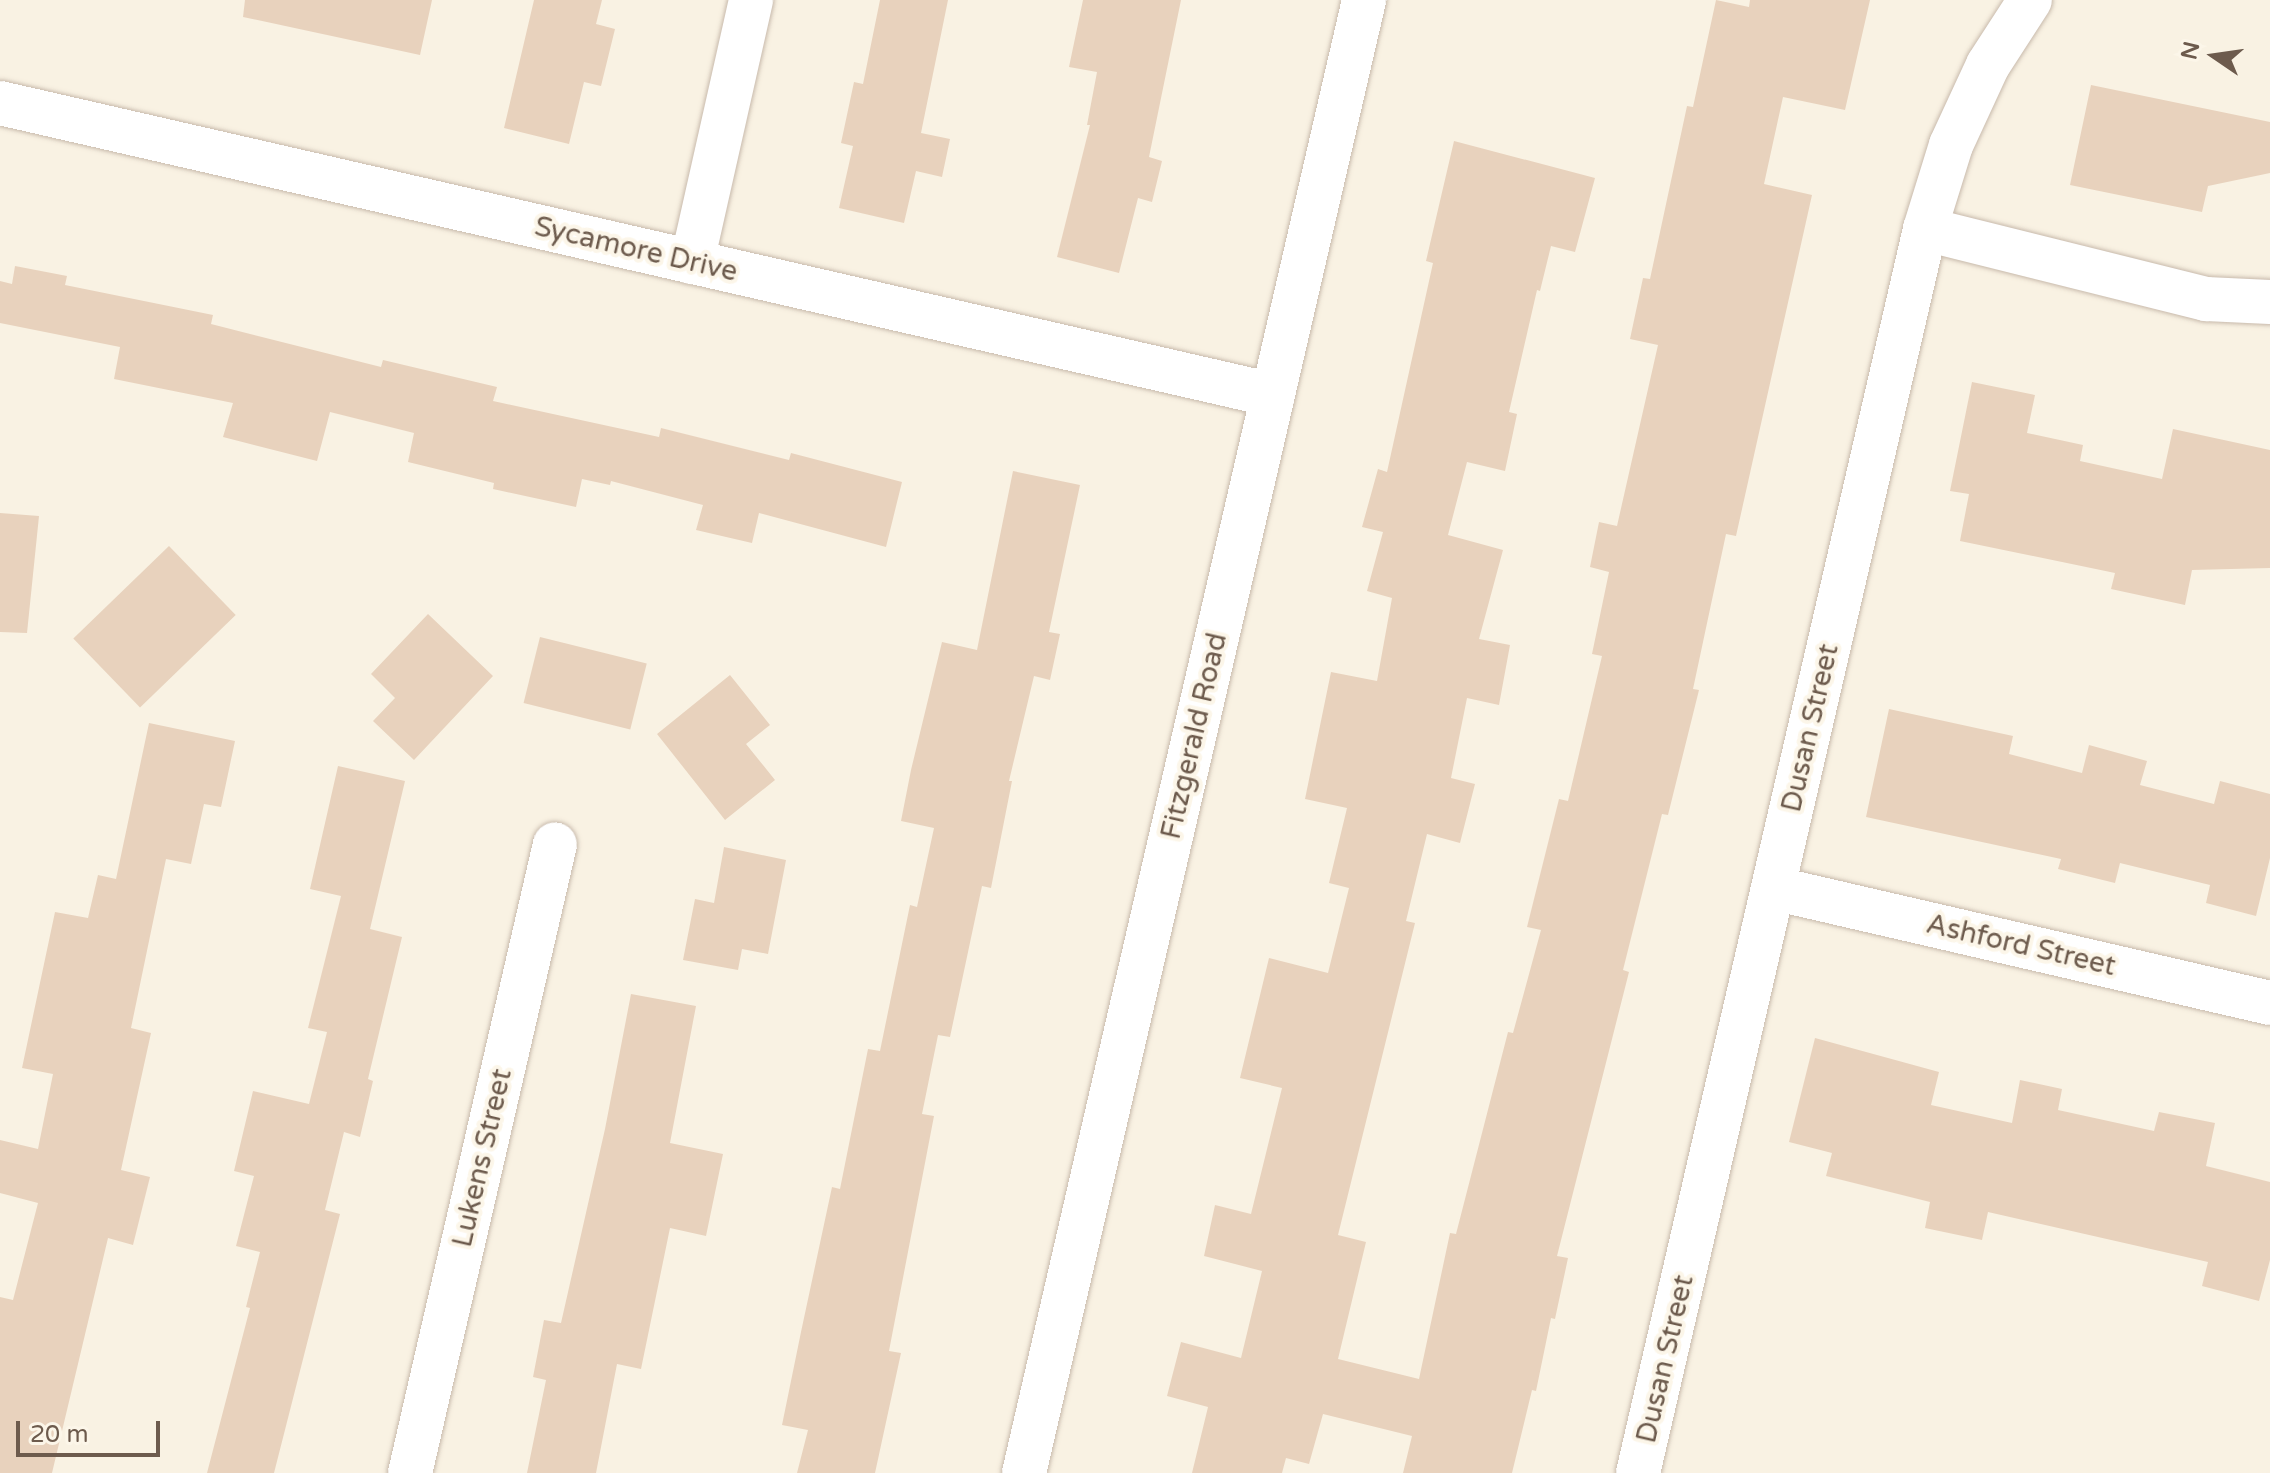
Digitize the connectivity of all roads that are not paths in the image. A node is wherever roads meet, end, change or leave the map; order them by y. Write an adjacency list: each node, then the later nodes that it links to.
1 (751, 0): 6 (street)
2 (1364, 0): 8 (street, Fitzgerald Road)
3 (2030, 0): 5 (street, Dusan Street)
4 (0, 103): 6 (street, Sycamore Drive)
5 (1925, 229): 7 (street); 10 (street, Dusan Street)
6 (692, 262): 8 (street, Sycamore Drive)
7 (2270, 302)
8 (1273, 395): 13 (street, Fitzgerald Road)
9 (555, 844): 12 (street, Lukens Street)
10 (1773, 888): 11 (street, Ashford Street); 14 (street, Dusan Street)
11 (2270, 1003)
12 (410, 1473)
13 (1024, 1473)
14 (1638, 1473)

